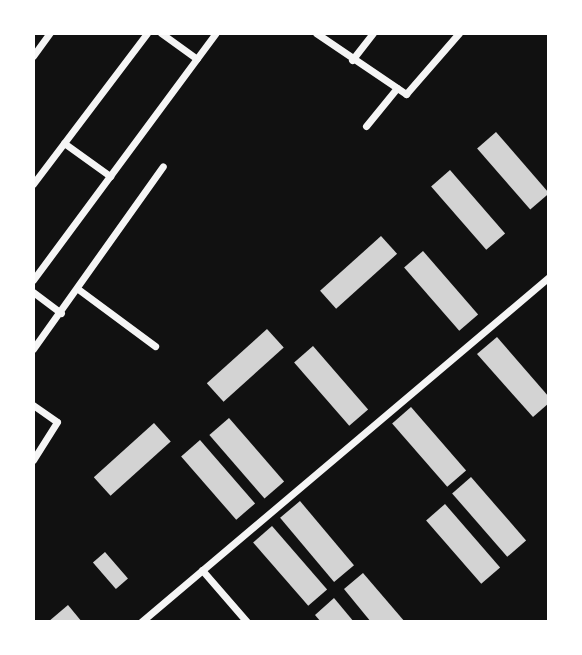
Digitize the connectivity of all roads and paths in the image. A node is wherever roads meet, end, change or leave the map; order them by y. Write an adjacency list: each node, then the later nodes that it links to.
1 (50, 33): 8 (street)
2 (147, 33): 13 (street)
3 (161, 33): 9 (street)
4 (216, 33): 9 (street)
5 (316, 33): 10 (street)
6 (373, 33): 10 (street)
7 (459, 33): 11 (street)
8 (33, 56)
9 (197, 60): 15 (street)
10 (352, 60): 11 (street)
11 (397, 89): 12 (street)
12 (366, 126)
13 (64, 143): 15 (street); 16 (street)
14 (163, 166): 19 (street)
15 (110, 176): 18 (street)
16 (33, 184)
17 (549, 277): 26 (street)
18 (33, 280)
19 (78, 289): 21 (street); 22 (street)
20 (33, 292): 21 (street)
21 (61, 313): 23 (street)
22 (155, 346)
23 (33, 349)
24 (33, 405): 25 (street)
25 (33, 460)
26 (202, 570): 27 (street); 28 (street)
27 (141, 622)
28 (247, 622)

